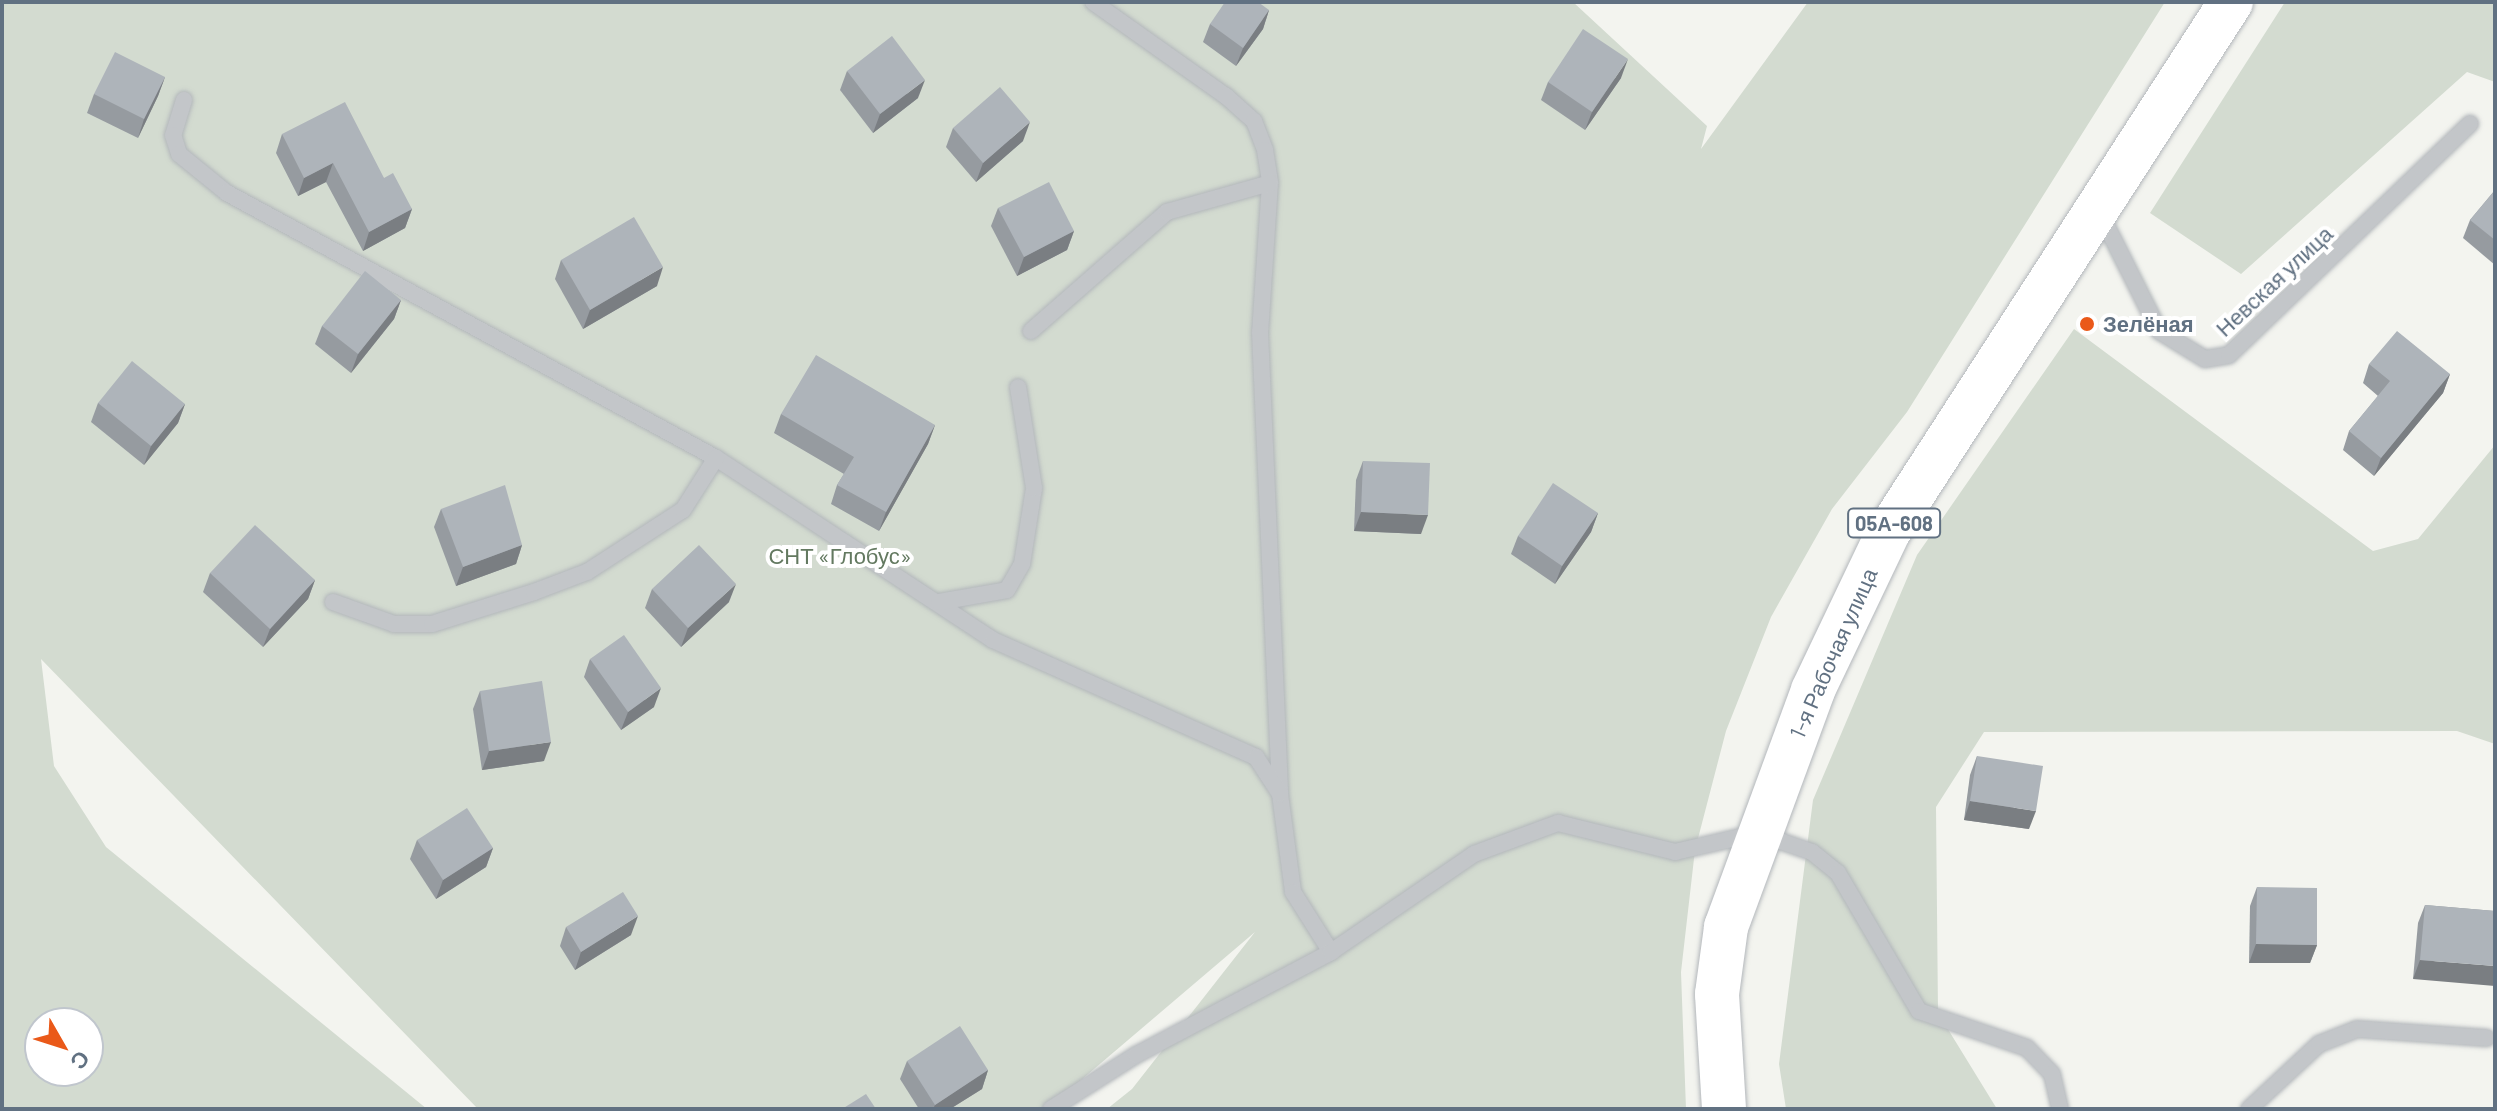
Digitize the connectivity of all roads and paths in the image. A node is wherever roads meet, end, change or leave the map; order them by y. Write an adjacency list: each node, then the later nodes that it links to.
1 (1093, 2): 5 (lane)
2 (2231, 2): 6 (main road, 1-я Рабочая улица / 05А-608)
3 (184, 100): 9 (lane)
4 (2470, 124): 6 (lane, Невская улица)
5 (1270, 183): 7 (lane); 12 (lane)
6 (2098, 209): 13 (main road, 1-я Рабочая улица / 05А-608)
7 (1031, 331)
8 (1018, 387): 11 (lane)
9 (716, 458): 10 (lane); 11 (lane)
10 (333, 602)
11 (939, 602): 12 (lane)
12 (1280, 794): 14 (lane)
13 (1757, 833): 14 (lane); 17 (main road, 1-я Рабочая улица / 05А-608); 18 (lane)
14 (1331, 952): 16 (lane)
15 (2487, 1038): 19 (lane)
16 (1051, 1109)
17 (1724, 1109)
18 (2060, 1109)
19 (2249, 1109)

